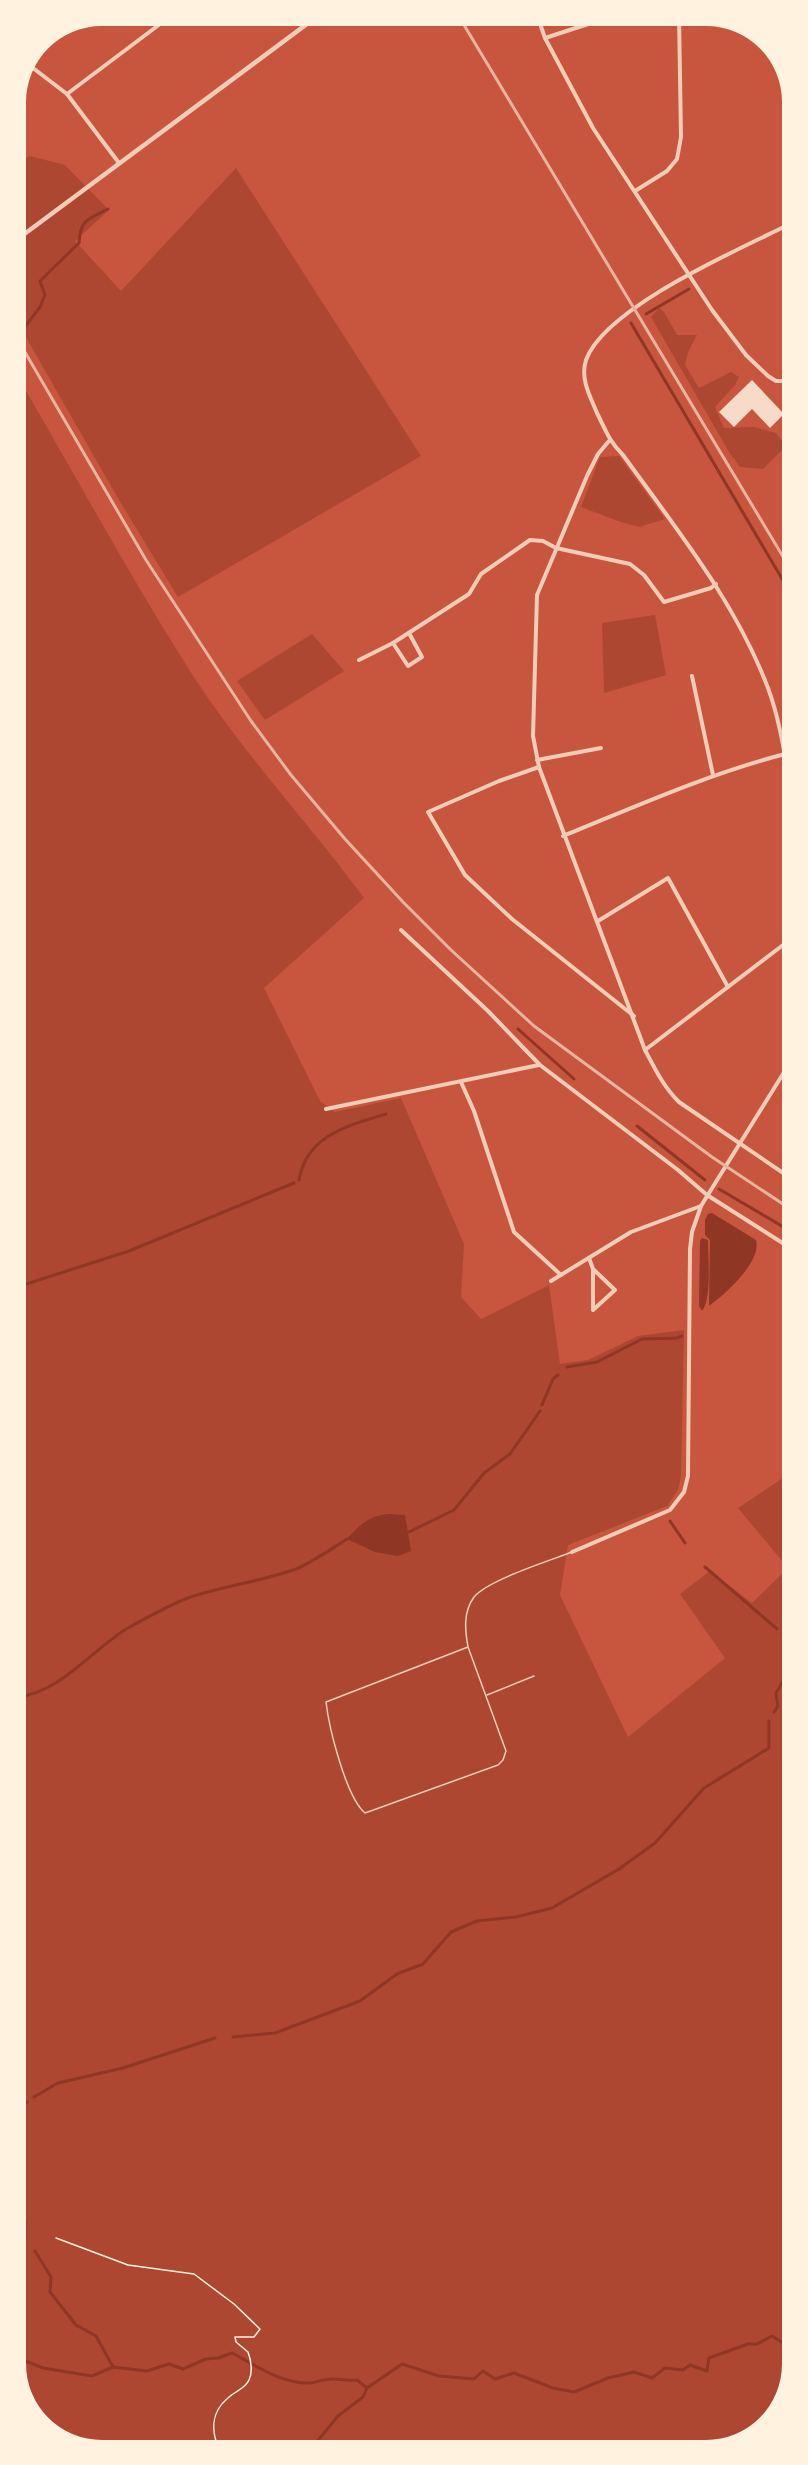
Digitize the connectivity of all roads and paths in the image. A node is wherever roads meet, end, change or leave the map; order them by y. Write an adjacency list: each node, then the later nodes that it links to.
1 (157, 26): 8 (street)
2 (304, 26): 9 (street)
3 (541, 26): 6 (street)
4 (582, 26): 6 (street)
5 (679, 26): 10 (street)
6 (545, 38): 10 (street)
7 (33, 68): 8 (street)
8 (67, 94): 9 (street)
9 (120, 163): 12 (street)
10 (635, 191): 13 (street)
11 (782, 228): 13 (street)
12 (26, 233)
13 (688, 275): 14 (street); 15 (street)
14 (782, 381)
15 (609, 441): 16 (street); 17 (street)
16 (556, 548): 17 (street); 18 (street); 25 (street)
17 (716, 584): 22 (street)
18 (409, 633): 19 (street); 19 (street)
19 (393, 643): 20 (street)
20 (359, 660)
21 (692, 676): 27 (street)
22 (782, 742)
23 (601, 748): 25 (street)
24 (782, 755): 27 (street)
25 (537, 760): 26 (street)
26 (539, 767): 28 (street); 33 (street)
27 (713, 776): 28 (street)
28 (563, 836): 29 (street)
29 (598, 921): 32 (street); 33 (street)
30 (401, 930): 35 (street)
31 (782, 946): 32 (street)
32 (728, 987): 34 (street)
33 (634, 1016): 34 (street)
34 (645, 1050): 39 (street)
35 (540, 1065): 37 (street); 41 (street)
36 (782, 1075): 39 (street)
37 (461, 1082): 38 (street); 46 (street)
38 (326, 1109)
39 (739, 1144): 40 (street); 41 (street)
40 (782, 1172)
41 (706, 1195): 42 (street); 43 (street)
42 (702, 1206): 44 (street); 48 (street)
43 (782, 1243)
44 (589, 1258): 45 (street); 46 (street)
45 (593, 1269): 45 (street)
46 (561, 1275): 47 (street)
47 (551, 1281)
48 (572, 1552): 49 (lane)
49 (468, 1647): 51 (lane); 51 (lane)
50 (534, 1676): 51 (lane)
51 (486, 1695)
52 (56, 2238): 53 (path)
53 (215, 2439)

